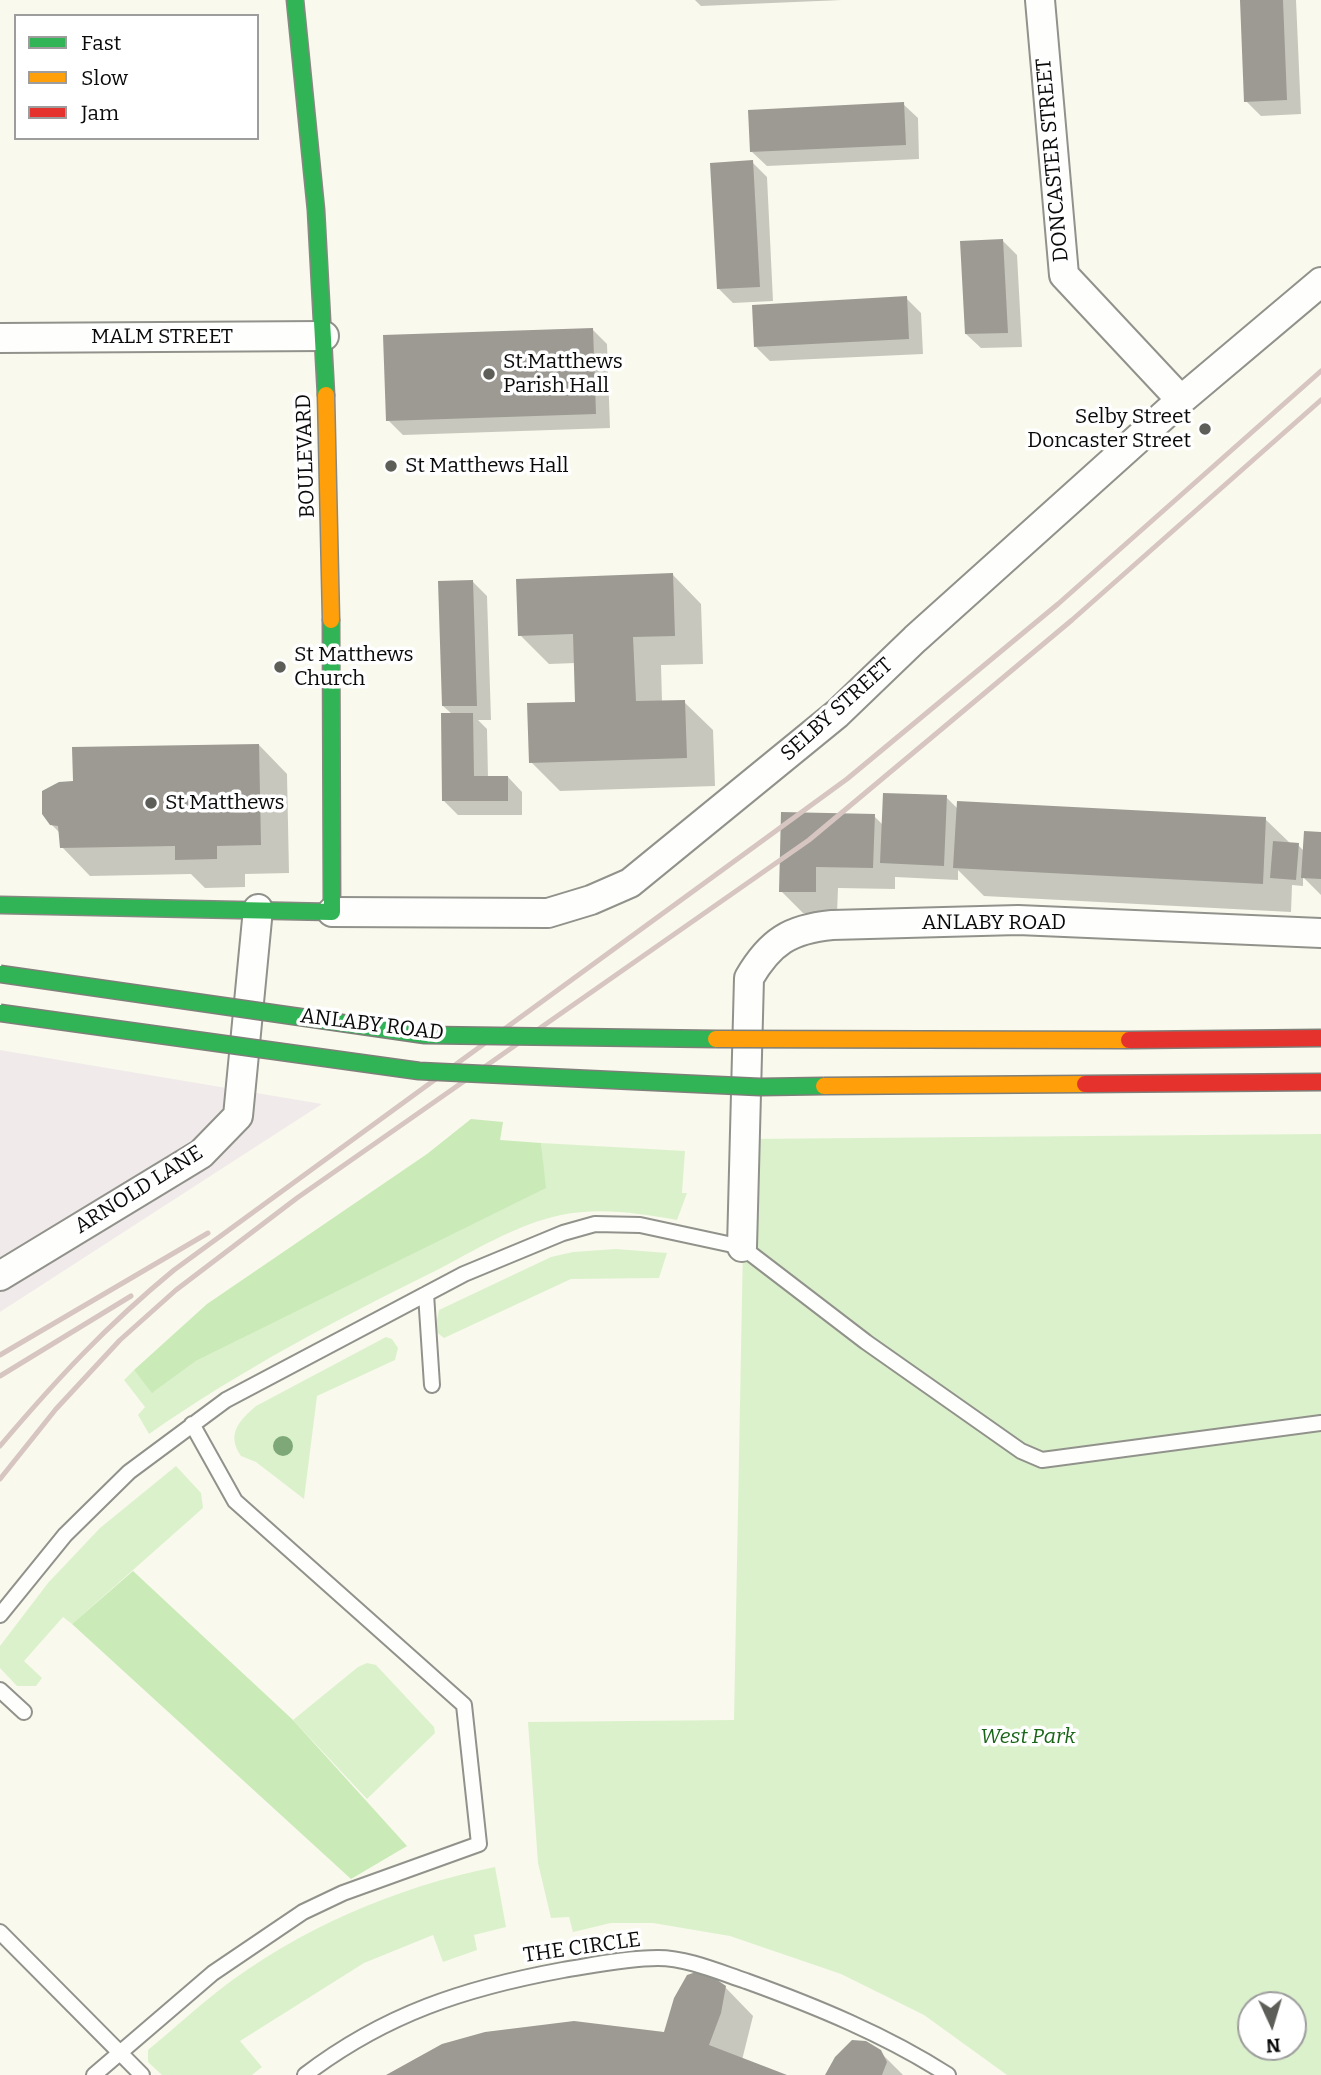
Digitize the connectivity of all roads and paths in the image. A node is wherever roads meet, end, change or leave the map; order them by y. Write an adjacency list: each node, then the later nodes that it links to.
1 (296, 0): 4 (main road, BOULEVARD)
2 (1040, 0): 6 (street, DONCASTER STREET)
3 (1321, 282): 6 (street, SELBY STREET)
4 (324, 337): 5 (street, MALM STREET); 9 (main road, BOULEVARD)
5 (0, 338)
6 (1181, 400): 9 (street, SELBY STREET)
7 (0, 905): 8 (main road)
8 (258, 909): 9 (main road, SELBY STREET); 16 (street, ARNOLD LANE)
9 (332, 912)
10 (1321, 933): 15 (street, ANLABY ROAD)
11 (0, 974): 13 (main road, ANLABY ROAD, bridge)
12 (0, 1013): 14 (main road, ANLABY ROAD, bridge)
13 (1321, 1038)
14 (1321, 1082)
15 (742, 1247): 17 (lane); 19 (lane)
16 (0, 1276)
17 (426, 1294): 18 (lane); 20 (lane)
18 (432, 1385)
19 (1321, 1423)
20 (192, 1424): 21 (lane); 25 (lane)
21 (0, 1615)
22 (0, 1690): 23 (lane)
23 (24, 1712)
24 (0, 1932): 25 (lane)
25 (120, 2053): 26 (lane); 27 (lane)
26 (94, 2075)
27 (142, 2075)
28 (305, 2075): 29 (lane, THE CIRCLE)
29 (948, 2075)

